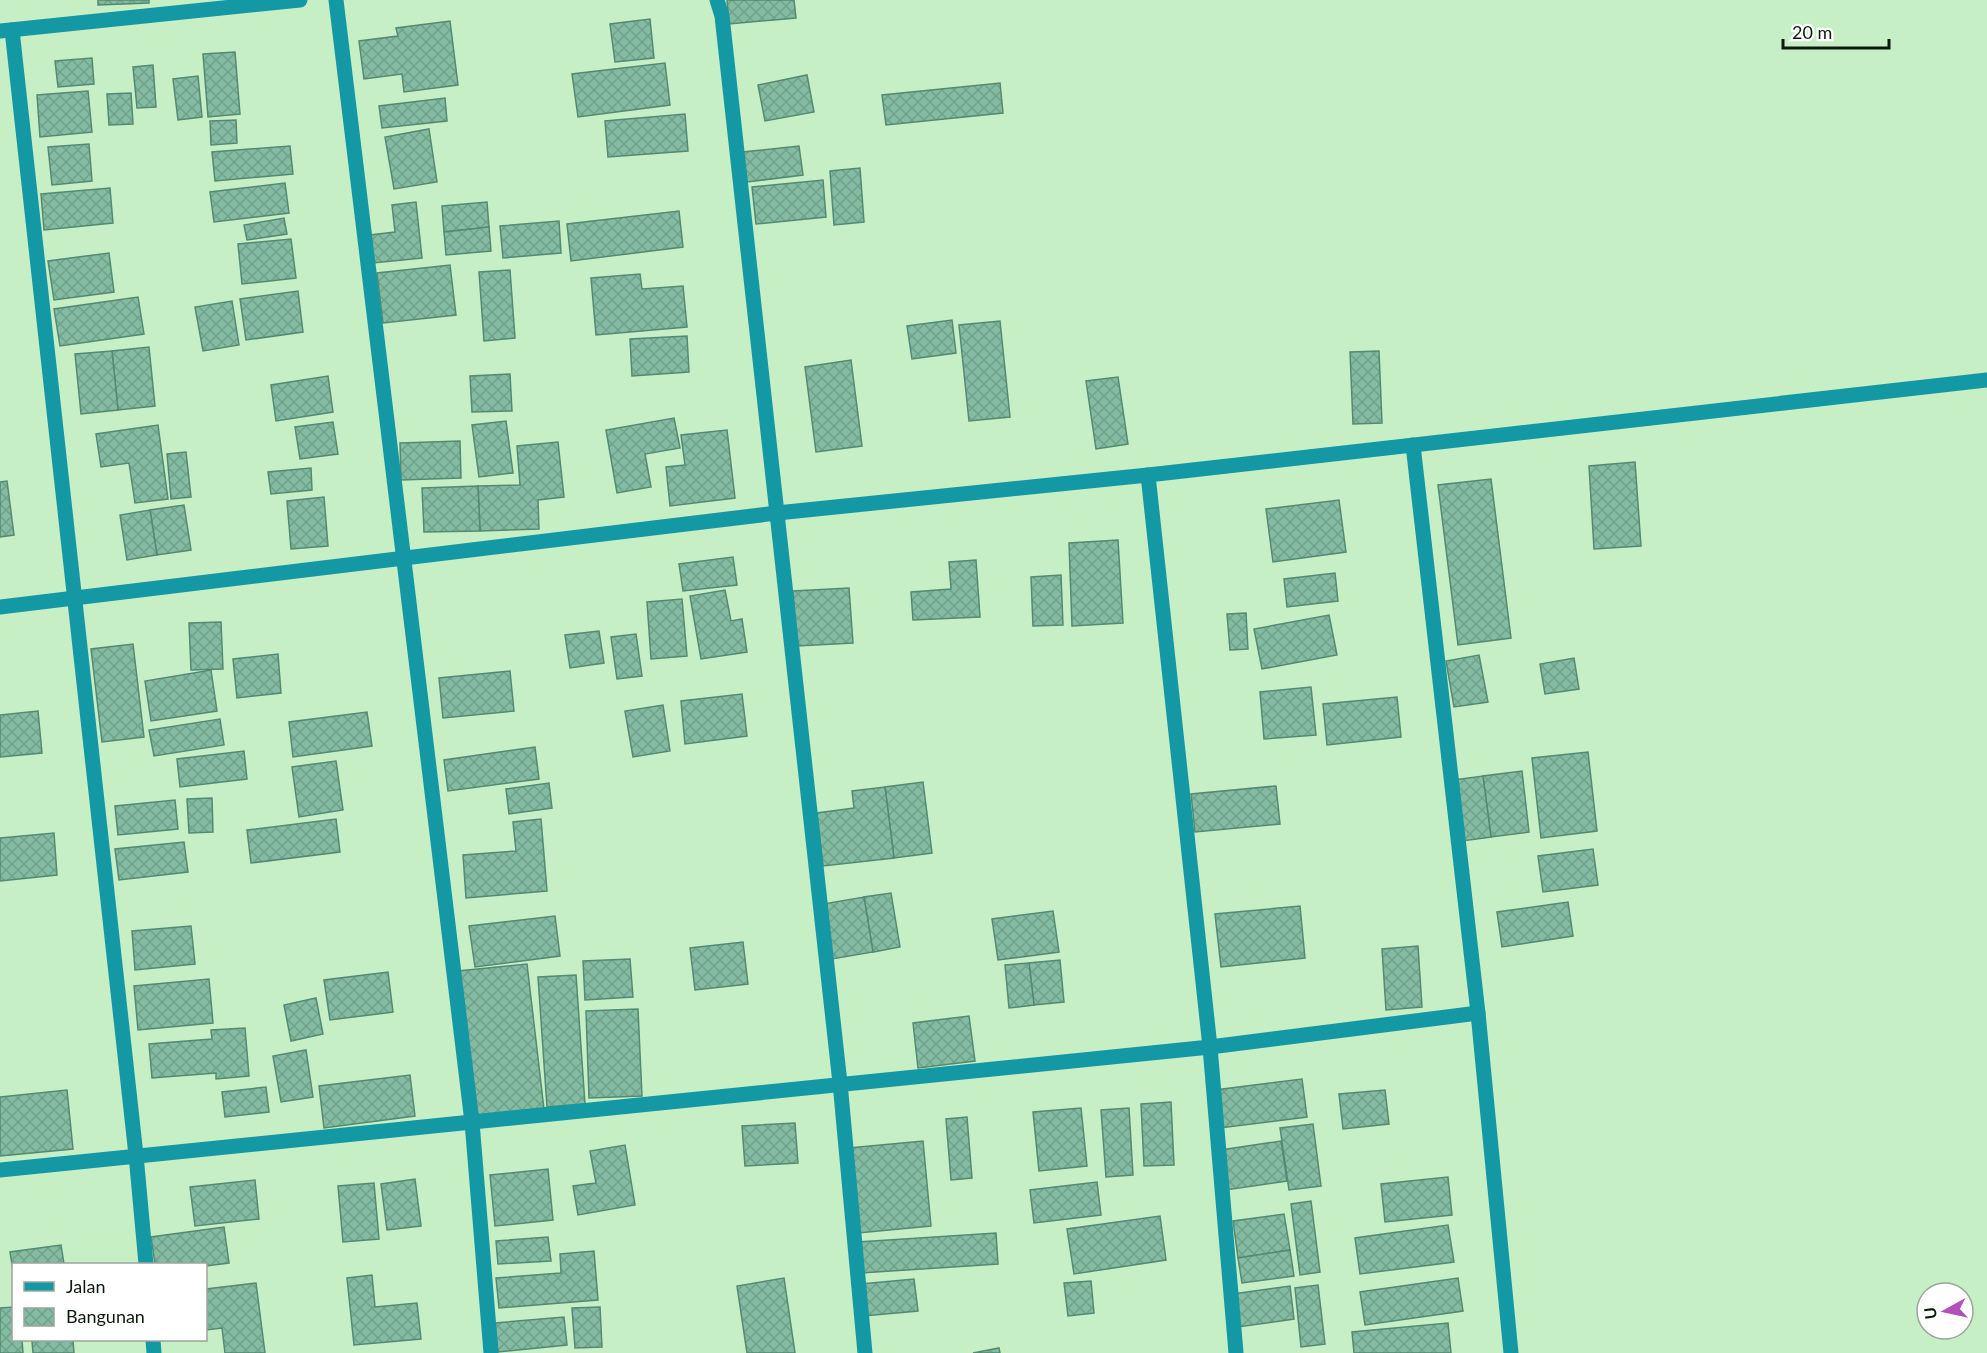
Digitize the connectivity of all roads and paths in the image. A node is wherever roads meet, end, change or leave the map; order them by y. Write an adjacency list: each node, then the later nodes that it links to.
1 (300, 0): 4 (street)
2 (336, 0): 9 (street)
3 (717, 0): 8 (street)
4 (6, 31): 10 (street)
5 (1987, 380): 6 (street)
6 (1413, 445): 7 (street); 12 (street)
7 (1148, 475): 8 (street); 13 (street)
8 (777, 513): 9 (street); 14 (street)
9 (404, 557): 10 (street); 15 (street)
10 (75, 598): 11 (street); 16 (street)
11 (0, 607)
12 (1478, 1013): 13 (street); 22 (street)
13 (1210, 1047): 14 (street); 21 (street)
14 (840, 1083): 15 (street); 20 (street)
15 (472, 1122): 16 (street); 19 (street)
16 (136, 1155): 17 (street); 18 (street)
17 (0, 1170)
18 (146, 1263)
19 (491, 1353)
20 (865, 1353)
21 (1236, 1353)
22 (1511, 1353)

